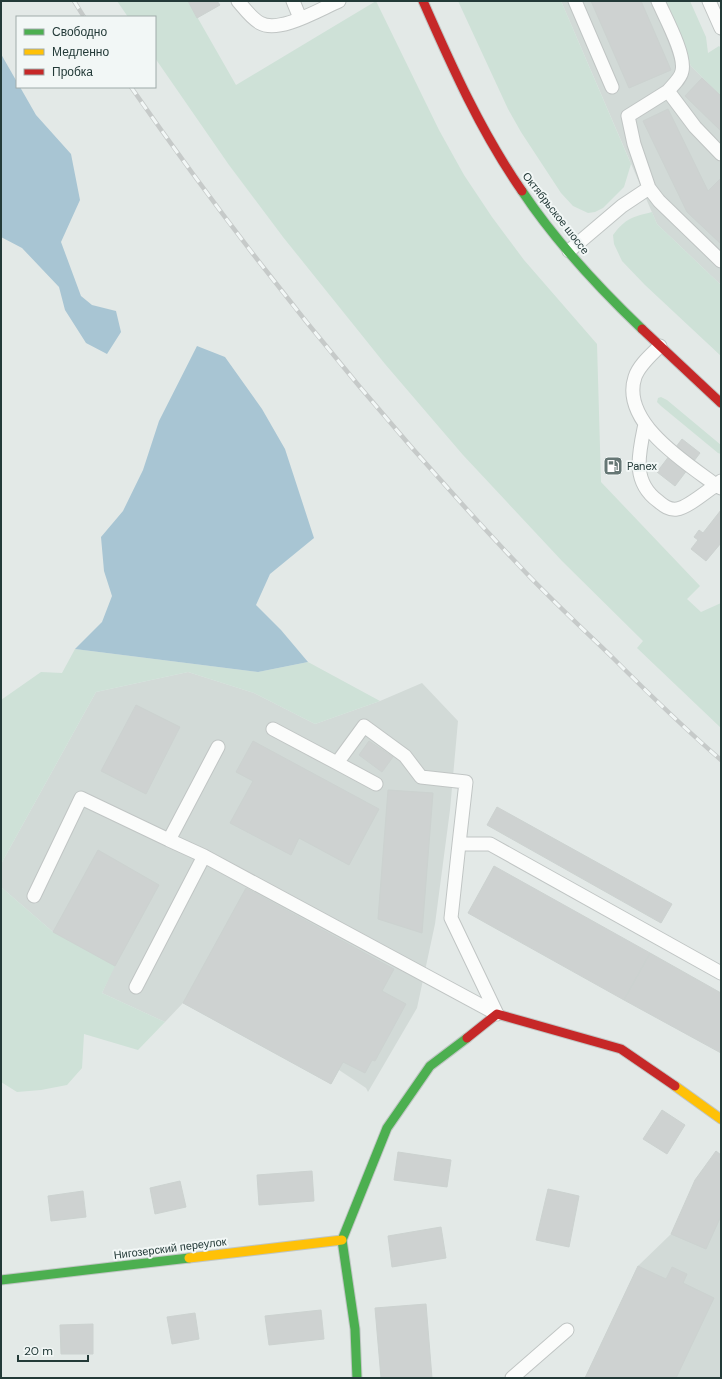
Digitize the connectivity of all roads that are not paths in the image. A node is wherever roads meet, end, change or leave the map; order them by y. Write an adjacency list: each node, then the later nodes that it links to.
1 (238, 1): 8 (lane)
2 (293, 1): 8 (lane)
3 (339, 1): 8 (lane)
4 (423, 1): 14 (street, Октябрьское шоссе)
5 (575, 1): 10 (lane)
6 (658, 1): 11 (lane)
7 (709, 1): 9 (lane)
8 (300, 18)
9 (721, 28)
10 (612, 87)
11 (668, 91): 12 (lane); 13 (lane)
12 (721, 154)
13 (649, 188): 14 (lane); 15 (lane)
14 (569, 251): 16 (street, Октябрьское шоссе)
15 (721, 261)
16 (660, 346): 17 (street, Октябрьское шоссе); 18 (lane)
17 (721, 403)
18 (645, 424): 19 (lane); 19 (lane)
19 (720, 485)
20 (273, 729): 22 (lane)
21 (218, 747): 24 (lane)
22 (337, 763): 23 (lane); 25 (lane)
23 (376, 784)
24 (169, 840): 26 (lane); 27 (lane)
25 (459, 844): 28 (lane); 30 (lane)
26 (204, 856): 29 (lane); 30 (lane)
27 (34, 896)
28 (721, 972)
29 (136, 987)
30 (497, 1014): 31 (street); 32 (street)
31 (721, 1119)
32 (342, 1240): 33 (street, Нигозерский переулок); 35 (street)
33 (1, 1280)
34 (567, 1330): 36 (lane)
35 (357, 1378)
36 (512, 1378)

